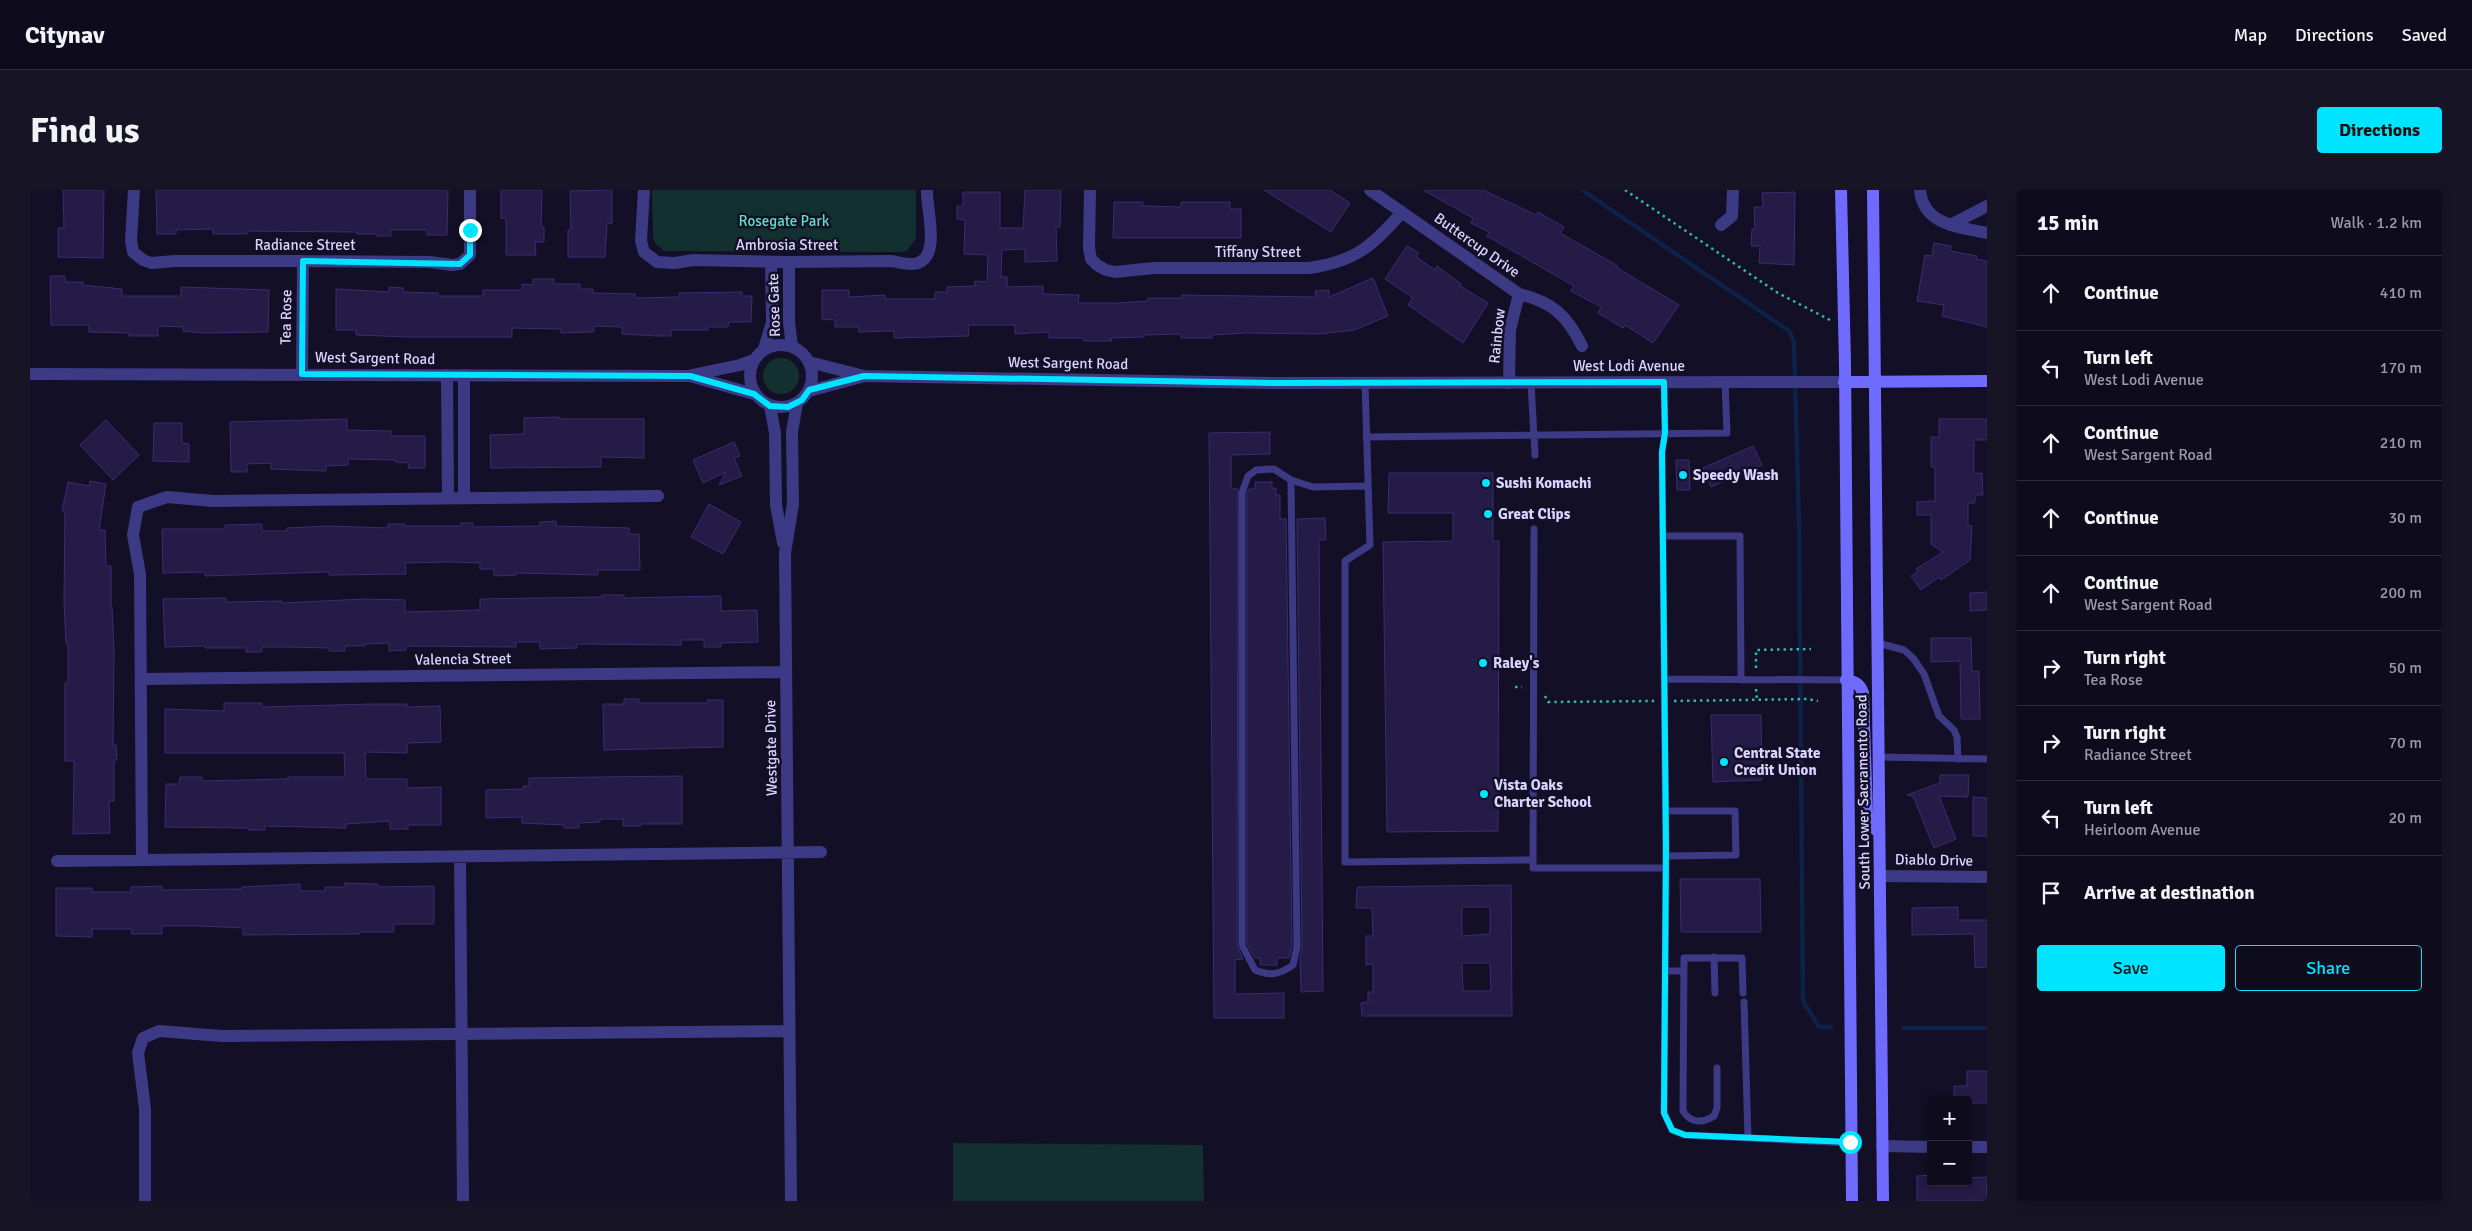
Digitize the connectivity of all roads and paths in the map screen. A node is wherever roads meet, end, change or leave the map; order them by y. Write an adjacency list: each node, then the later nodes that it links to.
1 (134, 190): 17 (street, Radiance Street)
2 (470, 190): 17 (street, Radiance Street)
3 (644, 190): 18 (street, Ambrosia Street)
4 (928, 190): 19 (street, Ambrosia Street)
5 (1090, 190): 13 (street, Tiffany Street)
6 (1370, 190): 13 (street, Buttercup Drive)
7 (1625, 190): 21 (path)
8 (1733, 190): 14 (street)
9 (1841, 190): 21 (main road, South Lower Sacramento Road)
10 (1873, 190): 37 (main road, South Lower Sacramento Road)
11 (1920, 190): 15 (street)
12 (1987, 206): 15 (street)
13 (1402, 212): 20 (street, Buttercup Drive)
14 (1720, 225)
15 (1950, 225): 16 (street)
16 (1987, 233)
17 (303, 261): 28 (street, Tea Rose)
18 (771, 262): 19 (street, Ambrosia Street); 24 (street, Rose Gate)
19 (790, 262): 23 (street, Rose Gate)
20 (1519, 294): 22 (street, Buttercup Drive); 40 (street, Rainbow)
21 (1844, 327): 36 (main road, South Lower Sacramento Road)
22 (1582, 346)
23 (792, 347): 24 (street); 26 (street)
24 (764, 349): 25 (street)
25 (754, 360): 31 (street, West Sargent Road); 43 (street)
26 (809, 362): 32 (street, West Sargent Road); 42 (street)
27 (30, 374): 28 (street, West Sargent Road)
28 (302, 374): 29 (street, West Sargent Road)
29 (447, 375): 30 (street, West Sargent Road); 53 (street)
30 (464, 375): 31 (street, West Sargent Road); 54 (street)
31 (690, 376): 43 (street, West Sargent Road)
32 (864, 376): 38 (street, West Sargent Road); 42 (street, West Sargent Road)
33 (1987, 381): 37 (main road, West Lodi Avenue)
34 (1664, 382): 35 (street, West Lodi Avenue); 41 (street, West Lodi Avenue); 46 (lane)
35 (1725, 382): 36 (street, West Lodi Avenue); 46 (lane)
36 (1844, 382): 37 (main road, West Lodi Avenue); 65 (main road, South Lower Sacramento Road)
37 (1875, 382): 58 (main road, South Lower Sacramento Road)
38 (1272, 383): 39 (street, West Lodi Avenue)
39 (1365, 383): 40 (street, West Lodi Avenue); 48 (lane)
40 (1509, 383): 41 (street, West Lodi Avenue)
41 (1531, 383): 47 (lane)
42 (809, 390): 44 (street)
43 (754, 394): 45 (street)
44 (796, 404): 45 (street); 57 (street, Westgate Drive)
45 (770, 406): 57 (street, Westgate Drive)
46 (1665, 433): 47 (lane); 56 (lane)
47 (1535, 436): 48 (lane); 49 (lane)
48 (1366, 438): 51 (lane)
49 (1535, 455)
50 (1291, 480): 50 (lane); 51 (lane)
51 (1368, 486): 81 (lane)
52 (658, 496): 54 (street)
53 (448, 498): 54 (street); 61 (street)
54 (464, 498)
55 (1534, 529): 66 (lane)
56 (1663, 536): 62 (lane); 63 (lane)
57 (785, 553): 60 (street, Westgate Drive)
58 (1878, 643): 71 (main road, South Lower Sacramento Road); 72 (lane)
59 (1809, 649): 64 (path)
60 (786, 672): 61 (street, Valencia Street); 76 (street, Westgate Drive)
61 (141, 679): 80 (street)
62 (1666, 679): 63 (lane); 69 (lane)
63 (1741, 680): 64 (lane)
64 (1756, 680): 65 (lane); 68 (path)
65 (1846, 680): 75 (main road); 96 (main road, South Lower Sacramento Road)
66 (1534, 686): 67 (path); 69 (path); 81 (lane)
67 (1515, 687)
68 (1757, 700): 69 (path); 70 (path)
69 (1666, 701): 74 (lane)
70 (1818, 701)
71 (1878, 757): 72 (lane); 75 (main road, South Lower Sacramento Road)
72 (1958, 758): 73 (lane)
73 (1987, 759)
74 (1666, 812): 78 (lane); 78 (lane)
75 (1879, 833): 84 (main road, South Lower Sacramento Road)
76 (788, 852): 77 (street); 79 (street); 92 (street, Westgate Drive)
77 (821, 852)
78 (1666, 856): 83 (lane)
79 (460, 857): 80 (street); 93 (street)
80 (142, 860): 82 (street)
81 (1533, 860): 83 (lane)
82 (57, 861)
83 (1666, 868): 88 (lane)
84 (1880, 876): 85 (street, Diablo Drive); 97 (main road, South Lower Sacramento Road)
85 (1987, 877)
86 (1714, 957): 87 (lane); 89 (lane); 90 (lane)
87 (1684, 970): 88 (lane); 94 (lane)
88 (1664, 971): 95 (lane)
89 (1715, 993)
90 (1743, 993)
91 (1744, 1002): 95 (lane)
92 (790, 1031): 93 (street); 103 (street, Westgate Drive)
93 (461, 1034): 101 (street); 102 (street)
94 (1717, 1068)
95 (1748, 1138): 96 (lane)
96 (1850, 1142): 104 (main road, South Lower Sacramento Road)
97 (1882, 1146): 98 (street); 105 (main road, South Lower Sacramento Road)
98 (1927, 1147)
99 (1972, 1147): 100 (street)
100 (1987, 1147)
101 (145, 1201)
102 (463, 1201)
103 (791, 1201)
104 (1852, 1201)
105 (1883, 1201)

